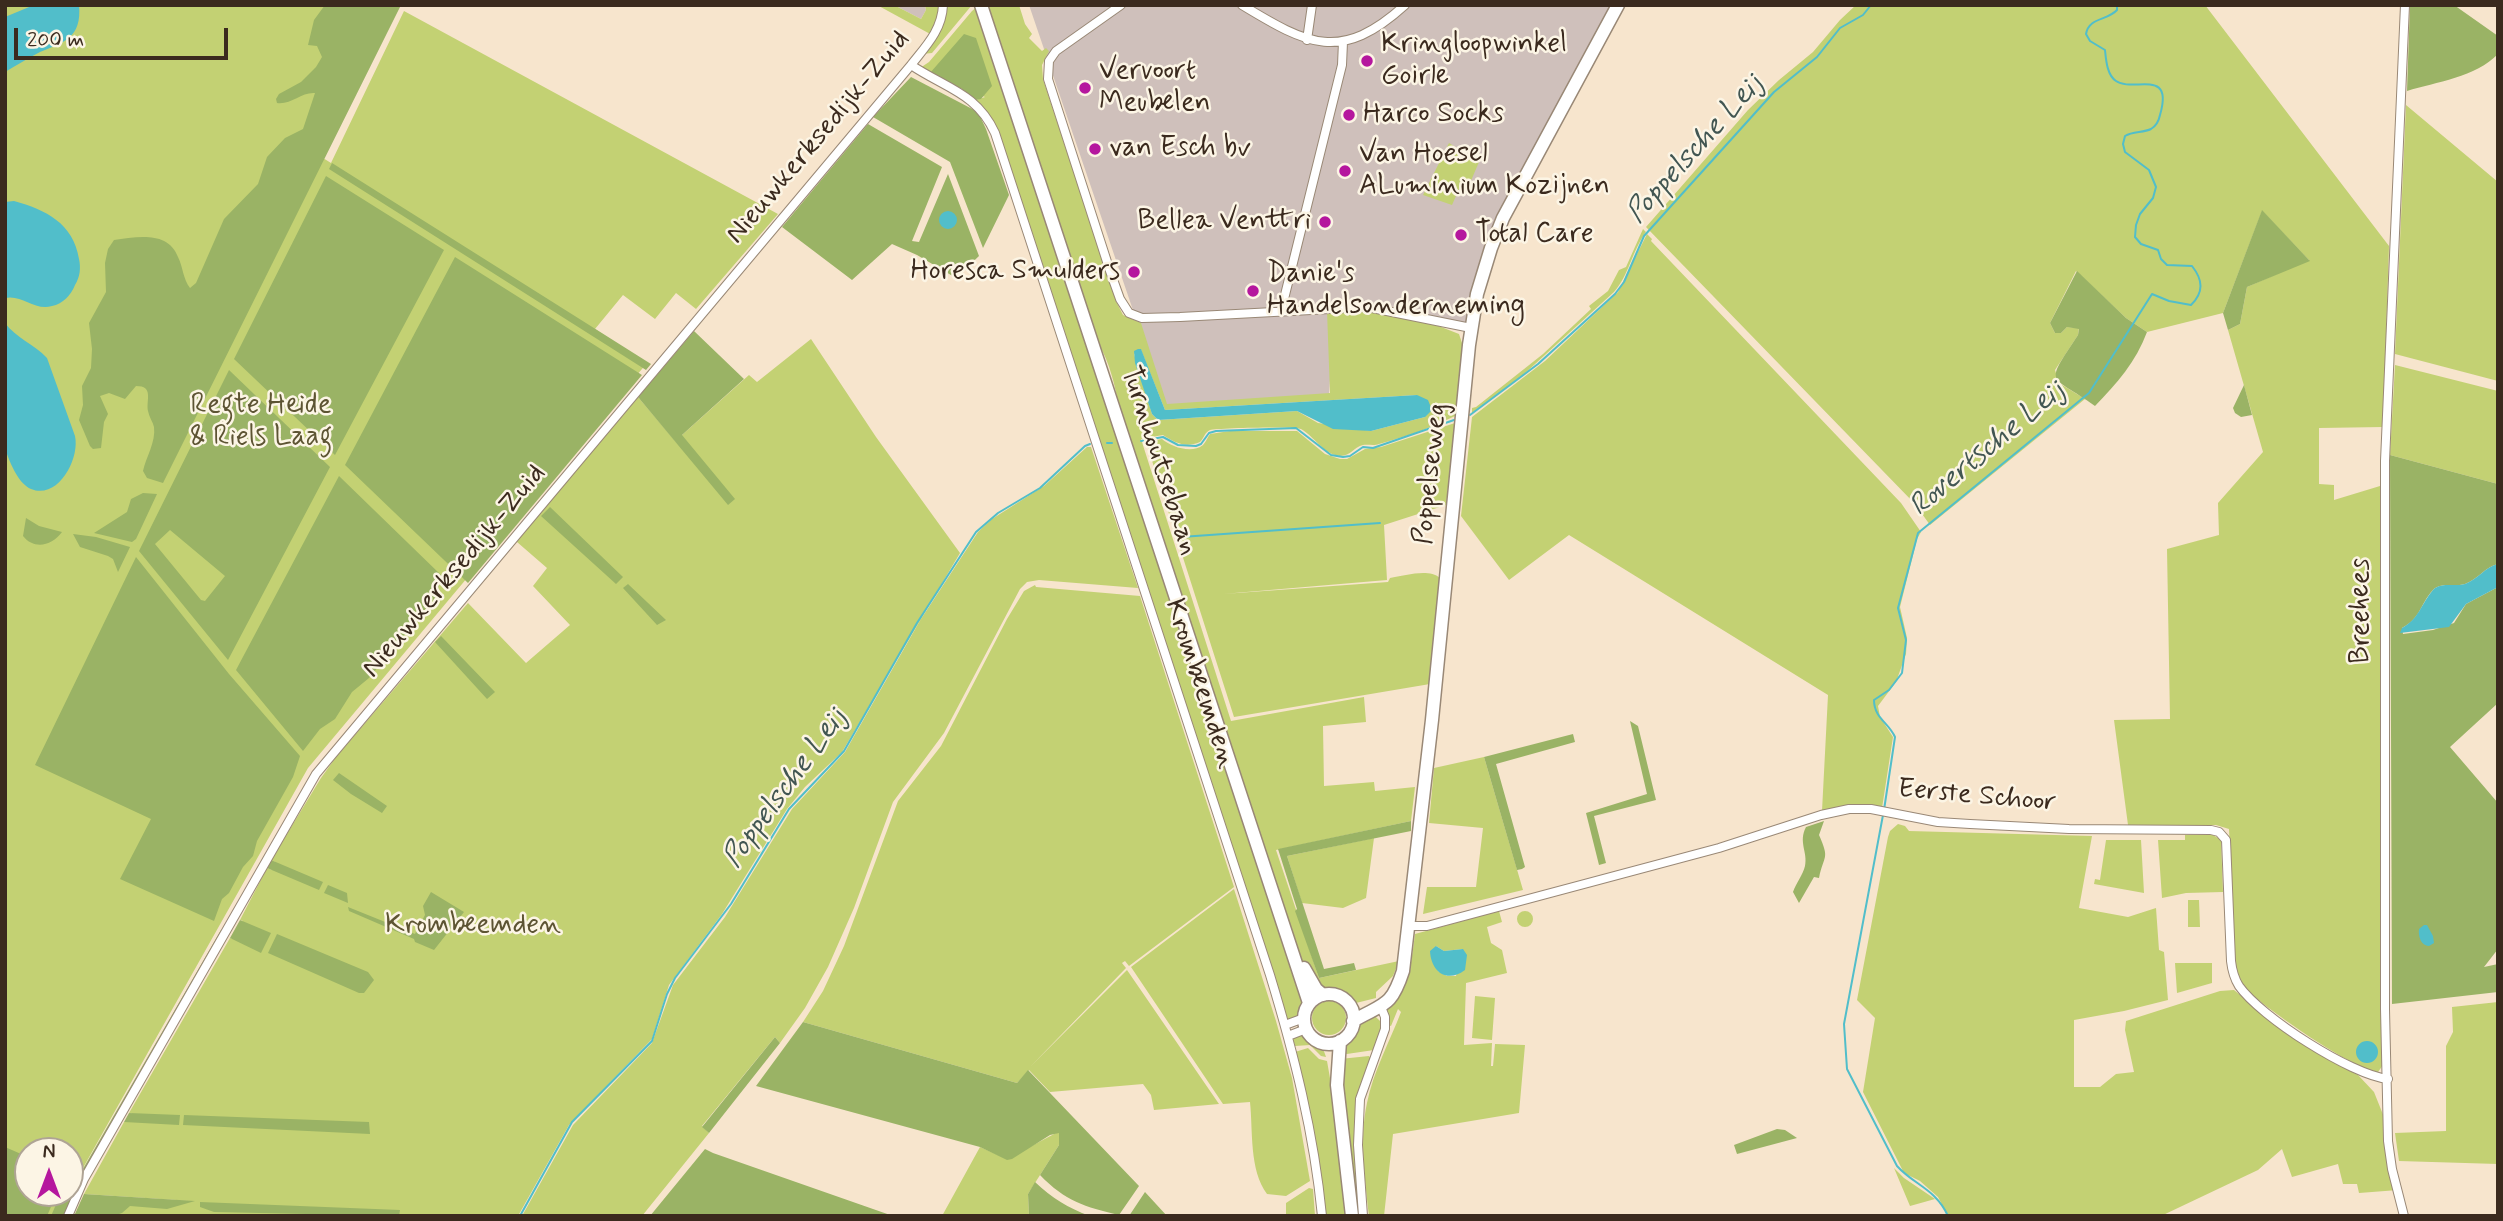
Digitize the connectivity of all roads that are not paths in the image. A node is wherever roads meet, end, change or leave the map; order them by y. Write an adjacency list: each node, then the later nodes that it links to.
1 (943, 5): 11 (street, Nieuwkerksedijk-Zuid)
2 (981, 5): 15 (main road, Turnhoutsebaan)
3 (1121, 5): 12 (street)
4 (1241, 5): 9 (street)
5 (1312, 5): 9 (street)
6 (1405, 5): 10 (street)
7 (1618, 5): 13 (main road, Poppelseweg)
8 (2405, 5): 26 (street, Breehees)
9 (1307, 40): 10 (street)
10 (1343, 42): 12 (street)
11 (911, 65): 22 (street, Krombeemden); 28 (street, Nieuwkerksedijk-Zuid)
12 (1281, 311): 13 (street)
13 (1471, 328): 14 (main road, Poppelseweg)
14 (1409, 926): 16 (main road, Poppelseweg); 26 (street, Eerste Schoor)
15 (1287, 933): 17 (main road, Turnhoutsebaan); 18 (main road, Turnhoutsebaan)
16 (1401, 978): 19 (main road, Poppelseweg); 20 (main road)
17 (1323, 995): 18 (main road); 20 (main road)
18 (1309, 1003): 21 (main road)
19 (1381, 1007): 20 (main road, Poppelseweg); 31 (street)
20 (1352, 1014): 24 (main road)
21 (1305, 1024): 22 (street); 23 (street); 25 (main road)
22 (1285, 1025): 23 (street, Krombeemden)
23 (1288, 1035): 29 (street)
24 (1340, 1041): 25 (main road); 27 (main road)
25 (1325, 1044): 27 (main road)
26 (2388, 1079): 32 (street, Breehees)
27 (1337, 1085): 30 (main road)
28 (68, 1216)
29 (1322, 1216)
30 (1352, 1216)
31 (1363, 1216)
32 (2404, 1216)

